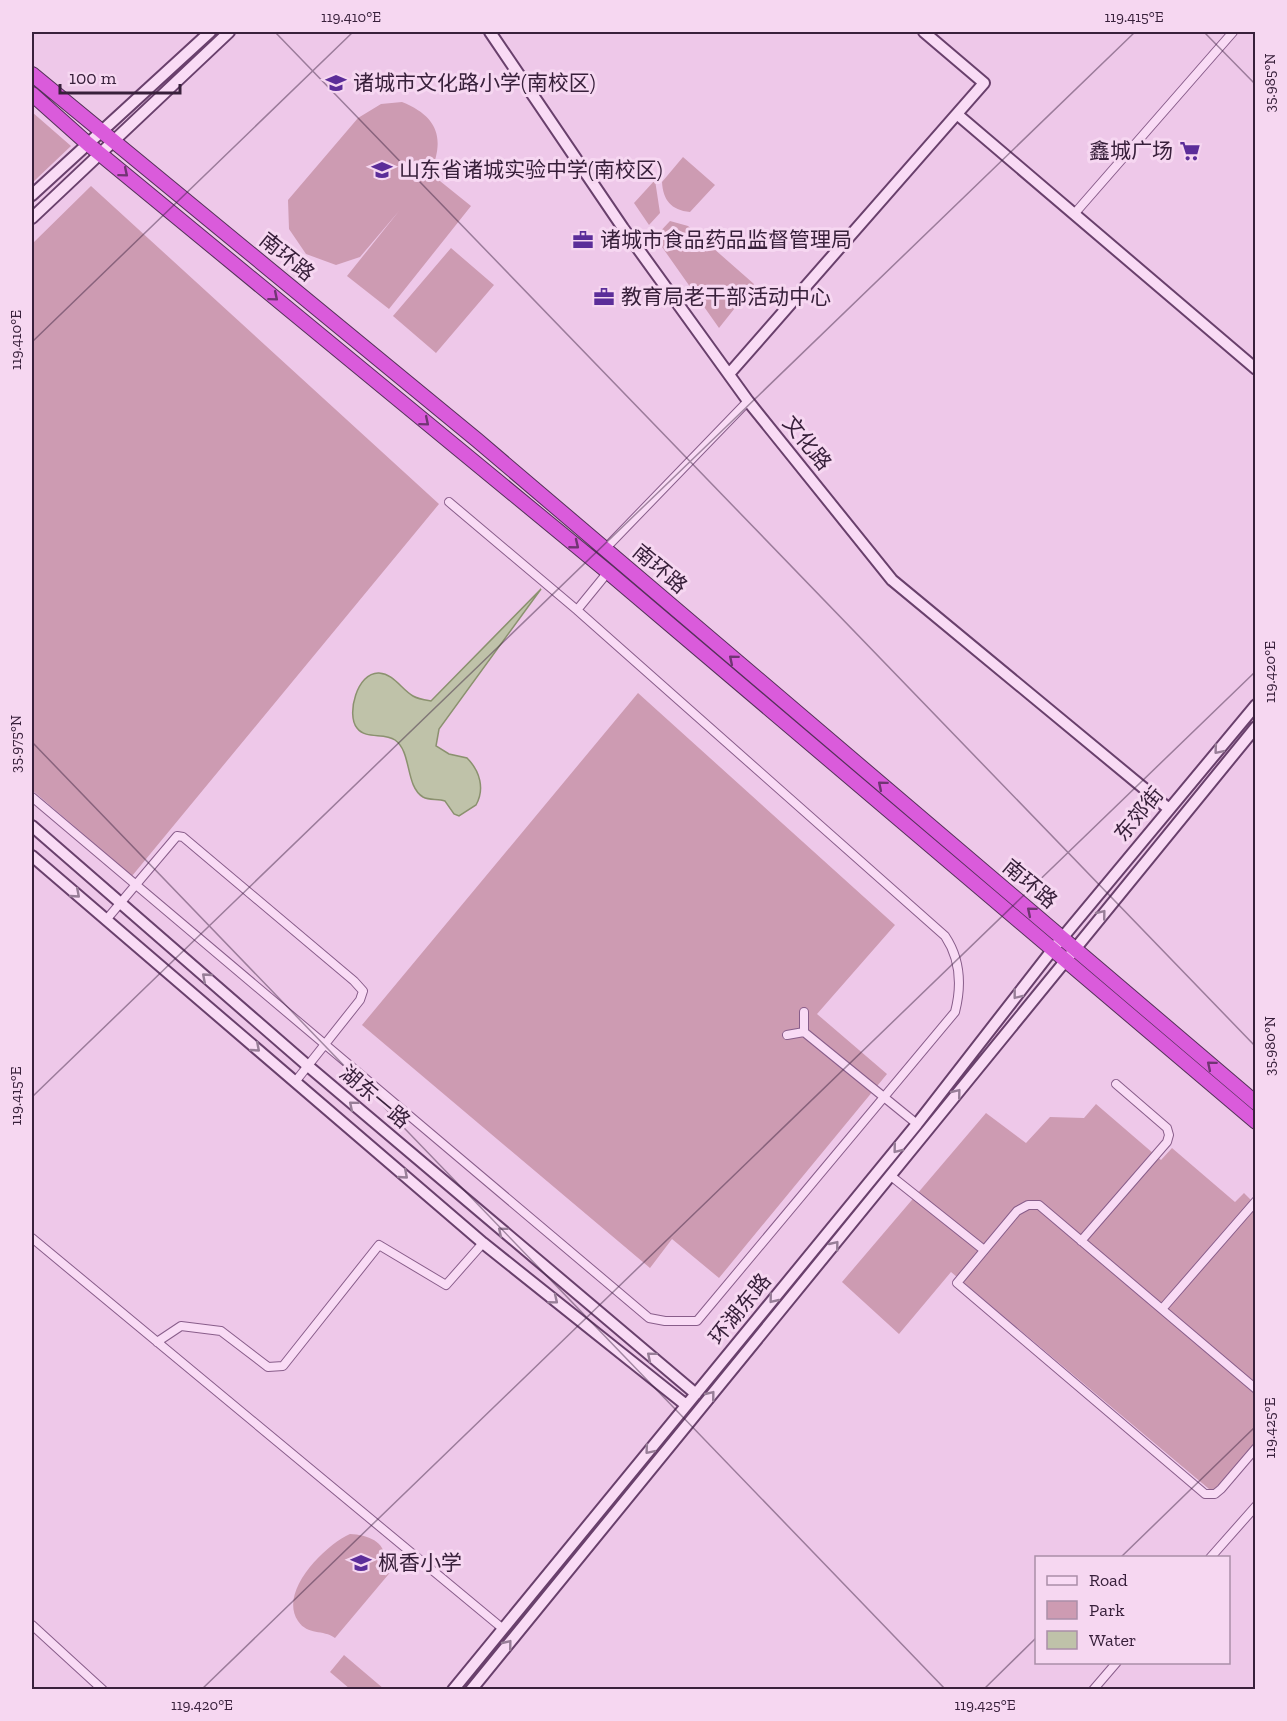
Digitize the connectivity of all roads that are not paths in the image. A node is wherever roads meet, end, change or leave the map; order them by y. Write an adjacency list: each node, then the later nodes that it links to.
1 (210, 32): 9 (main road)
2 (228, 32): 9 (main road)
3 (490, 32): 16 (main road, 文化路)
4 (924, 32): 8 (main road)
5 (1233, 32): 13 (street)
6 (32, 74): 9 (highway, 南环路)
7 (32, 94): 10 (highway, 南环路)
8 (958, 115): 13 (main road); 16 (main road)
9 (106, 136): 10 (main road); 11 (main road); 19 (highway, 南环路)
10 (88, 144): 11 (highway, 南环路); 12 (main road)
11 (100, 153): 14 (main road); 20 (highway, 南环路, one-way to 20)
12 (32, 195)
13 (1075, 213): 15 (main road)
14 (32, 218)
15 (1256, 369)
16 (729, 374): 17 (main road, 文化路)
17 (748, 401): 19 (street); 25 (main road, 文化路)
18 (449, 502): 21 (street)
19 (604, 550): 31 (highway, 南环路, one-way to 19)
20 (608, 572): 21 (street); 31 (highway, 南环路)
21 (577, 610): 40 (street)
22 (1256, 705): 25 (main road, 东郊街, one-way to 25)
23 (1256, 727): 32 (main road, 东郊街, one-way to 23)
24 (32, 797): 28 (street)
25 (1169, 809): 31 (main road, 东郊街)
26 (32, 826): 29 (main road, 湖东一路)
27 (32, 856): 30 (main road, 湖东一路, one-way to 30)
28 (135, 885): 29 (street); 36 (street); 36 (street)
29 (120, 903): 30 (street); 37 (main road, 湖东一路, one-way to 29)
30 (106, 920): 38 (main road, 湖东一路, one-way to 38)
31 (1057, 943): 32 (highway, 南环路); 43 (main road, 环湖东路, one-way to 43)
32 (1069, 954): 41 (highway, 南环路, one-way to 32); 42 (highway, 南环路); 44 (main road, 环湖东路, one-way to 32)
33 (804, 1012): 34 (street)
34 (804, 1032): 35 (street); 40 (street)
35 (788, 1035)
36 (324, 1046): 37 (street); 40 (street)
37 (308, 1066): 38 (street); 53 (main road, 湖东一路, one-way to 37)
38 (295, 1082): 48 (main road, 湖东一路, one-way to 48)
39 (1116, 1084): 47 (street)
40 (885, 1096): 43 (street)
41 (1256, 1103)
42 (1256, 1122)
43 (917, 1124): 53 (main road, 环湖东路, one-way to 53)
44 (891, 1176): 49 (street); 64 (main road, 环湖东路, one-way to 44)
45 (1256, 1201): 50 (street)
46 (32, 1238): 51 (street)
47 (1081, 1241): 49 (street); 50 (street)
48 (483, 1243): 51 (street); 54 (main road, 湖东一路, one-way to 54)
49 (984, 1250): 55 (street)
50 (1161, 1309): 52 (street)
51 (157, 1342): 59 (street)
52 (1256, 1389)
53 (696, 1394): 54 (main road, 环湖东路)
54 (686, 1405): 59 (main road, 环湖东路, one-way to 59)
55 (1256, 1448)
56 (1256, 1506): 57 (street)
57 (1211, 1556)
58 (32, 1624): 61 (street)
59 (502, 1628): 63 (main road, 环湖东路)
60 (1115, 1664): 65 (street)
61 (93, 1686): 62 (street)
62 (103, 1689)
63 (453, 1689)
64 (471, 1689)
65 (1094, 1689)

